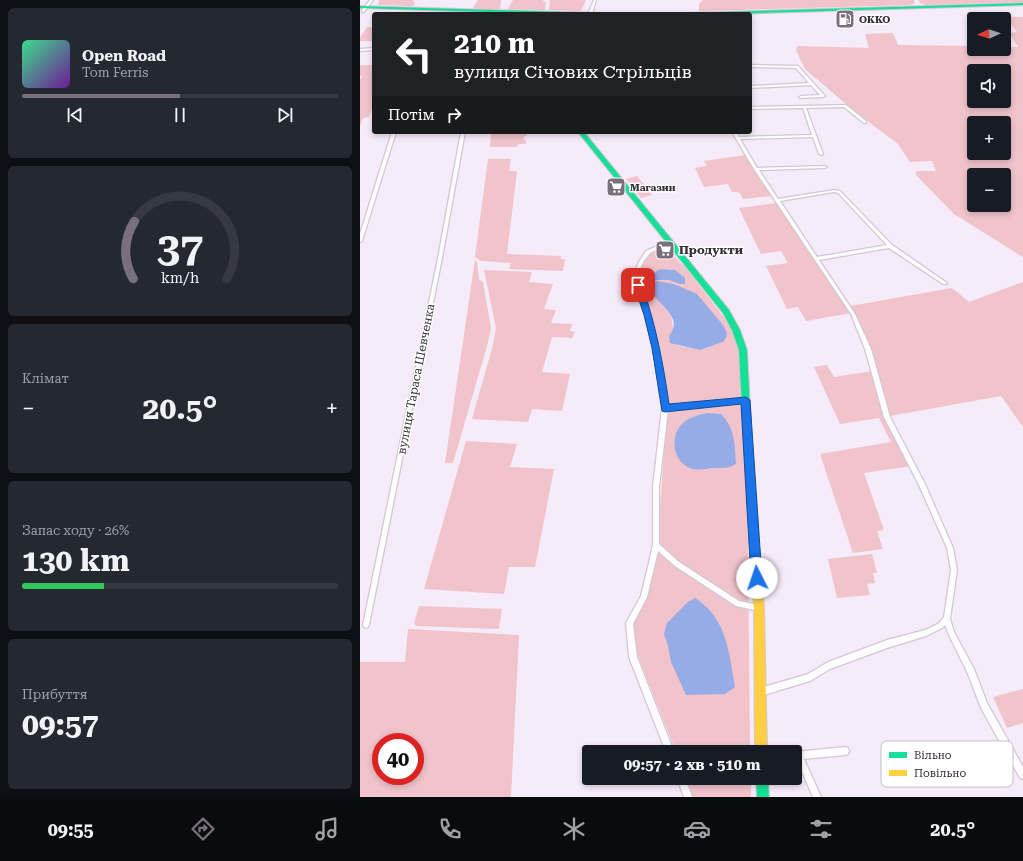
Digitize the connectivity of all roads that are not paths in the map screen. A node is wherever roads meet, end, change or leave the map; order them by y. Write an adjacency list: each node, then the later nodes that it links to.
1 (595, 0): 6 (street)
2 (1023, 5): 7 (main road); 8 (main road)
3 (367, 8): 4 (main road); 5 (main road)
4 (424, 12)
5 (467, 12)
6 (591, 12)
7 (752, 12)
8 (752, 15)
9 (372, 49): 10 (street)
10 (360, 50)
11 (752, 66): 12 (street)
12 (811, 84): 13 (street); 14 (street)
13 (752, 87)
14 (802, 96)
15 (804, 107): 16 (street); 17 (street); 22 (street)
16 (752, 108)
17 (865, 122)
18 (393, 134): 28 (street)
19 (463, 134): 38 (street, вулиця Тараса Шевченка)
20 (583, 134): 29 (main road)
21 (735, 134): 23 (street)
22 (815, 136): 23 (street); 24 (street)
23 (737, 138): 26 (street)
24 (821, 154)
25 (825, 167): 26 (street)
26 (756, 169): 27 (street)
27 (778, 200): 30 (street); 31 (street)
28 (360, 241)
29 (670, 242): 33 (main road); 34 (street)
30 (890, 246): 31 (street); 32 (street)
31 (816, 259): 37 (street)
32 (945, 284)
33 (746, 400): 34 (street); 36 (main road)
34 (665, 408): 35 (street)
35 (656, 545): 36 (street); 41 (street)
36 (759, 608): 39 (main road)
37 (947, 619): 39 (street); 40 (street)
38 (366, 625)
39 (760, 692): 42 (main road)
40 (1004, 741)
41 (667, 745)
42 (761, 745)
43 (845, 751): 44 (street)
44 (802, 755)
45 (1013, 757): 47 (street)
46 (802, 766): 52 (street)
47 (1023, 775)
48 (684, 785): 50 (street)
49 (762, 785): 51 (main road)
50 (688, 797)
51 (763, 797)
52 (817, 797)

